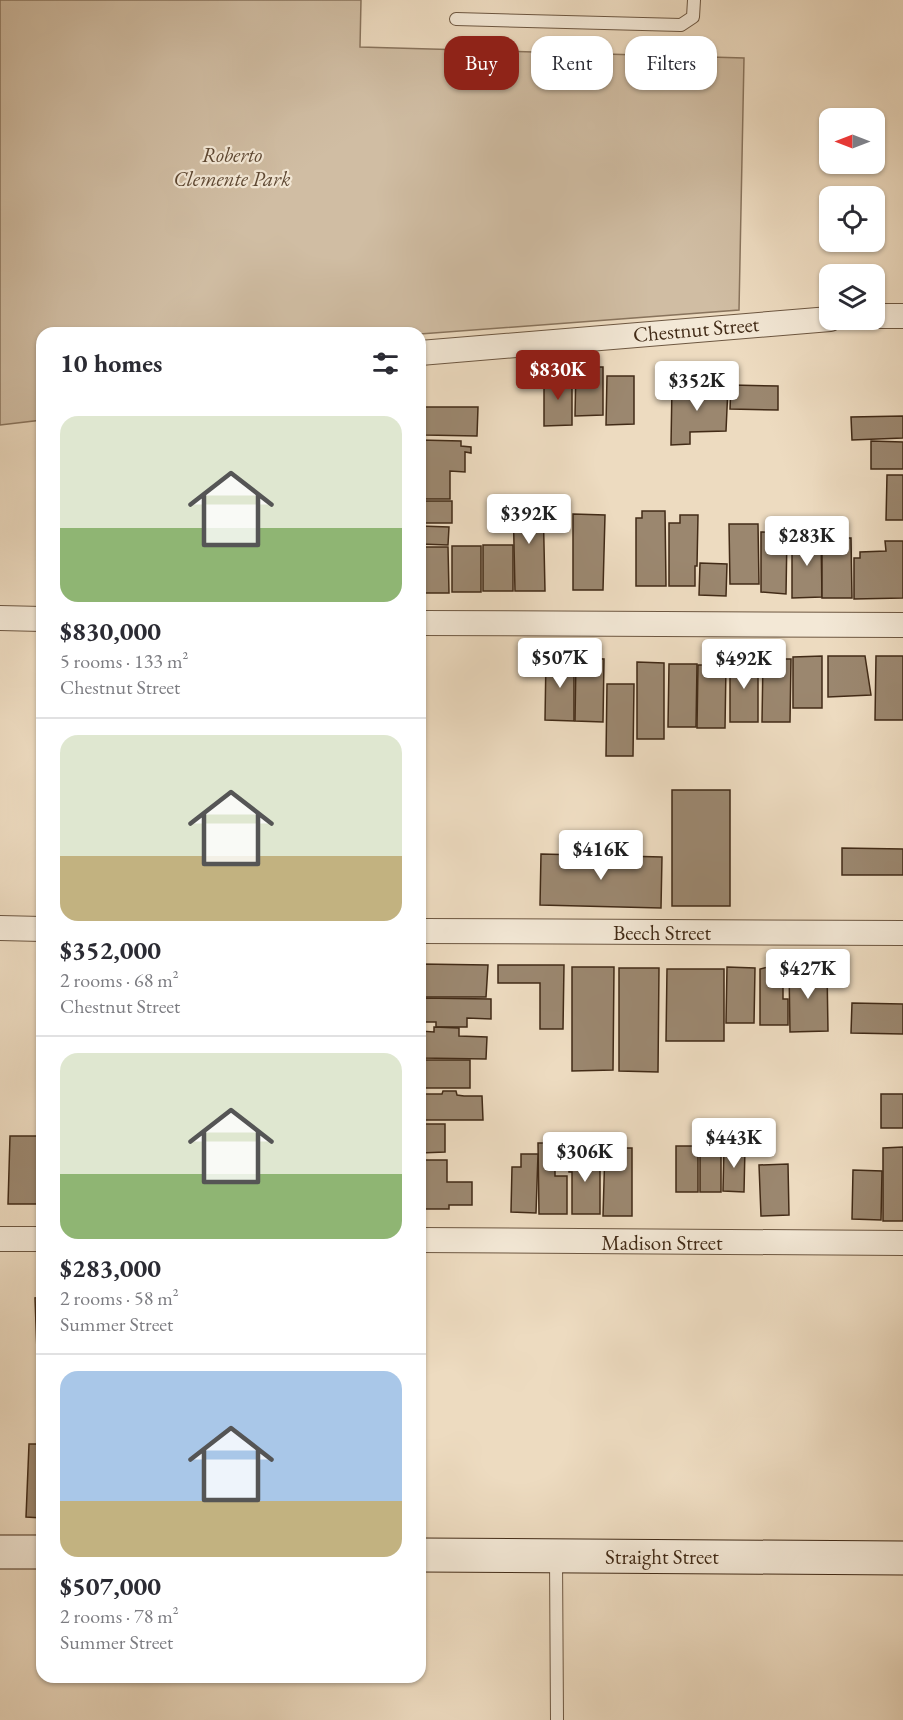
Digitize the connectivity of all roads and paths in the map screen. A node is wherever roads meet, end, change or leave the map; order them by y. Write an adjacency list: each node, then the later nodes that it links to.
1 (694, 0): 2 (lane)
2 (456, 19)
3 (885, 316): 4 (street)
4 (903, 316)
5 (819, 320): 6 (street, Chestnut Street)
6 (426, 353)
7 (0, 618): 8 (street)
8 (36, 619)
9 (426, 623): 10 (street)
10 (903, 626)
11 (0, 928): 12 (street)
12 (36, 928)
13 (426, 931): 14 (street, Beech Street)
14 (903, 933)
15 (0, 1239): 16 (street)
16 (36, 1239)
17 (426, 1240): 18 (street, Madison Street)
18 (903, 1243)
19 (0, 1552): 20 (main road)
20 (36, 1552)
21 (426, 1555): 22 (main road, Straight Street)
22 (556, 1555): 23 (main road, Straight Street); 24 (lane)
23 (903, 1557)
24 (556, 1720)

